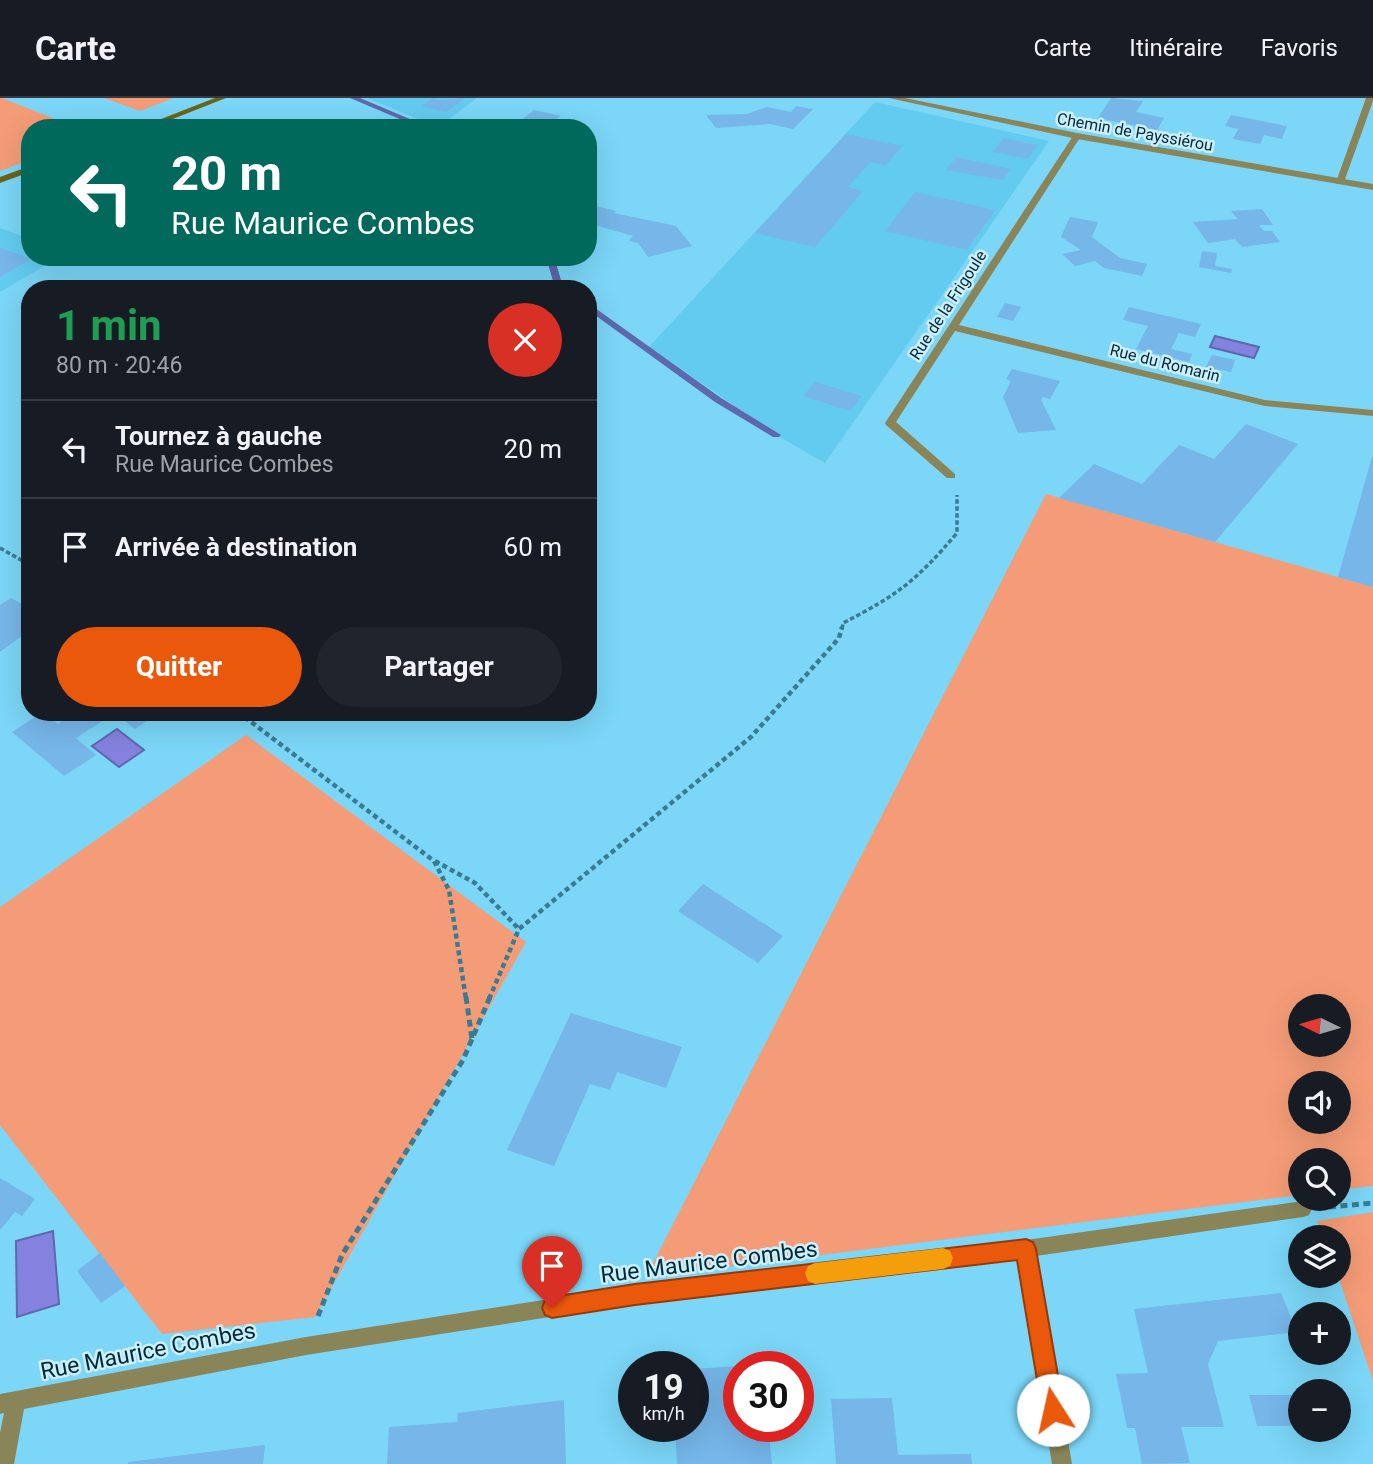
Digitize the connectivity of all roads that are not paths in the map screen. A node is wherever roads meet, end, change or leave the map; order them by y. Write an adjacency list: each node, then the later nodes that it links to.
1 (222, 98): 4 (main road)
2 (893, 98): 5 (street, Chemin de Payssiérou)
3 (1370, 98): 8 (street)
4 (166, 119)
5 (1077, 136): 8 (street, Chemin de Payssiérou); 10 (street, Rue de la Frigoule)
6 (21, 172): 7 (main road)
7 (0, 180)
8 (1340, 182): 9 (street, Chemin de Payssiérou)
9 (1373, 187)
10 (953, 327): 11 (street, Rue du Romarin); 12 (street, Rue de la Frigoule)
11 (1373, 413)
12 (951, 476)
13 (1289, 1211): 14 (street, Rue Maurice Combes)
14 (1026, 1249): 15 (street, Rue Maurice Combes); 17 (street)
15 (8, 1403): 16 (street)
16 (4, 1464)
17 (1062, 1464)

